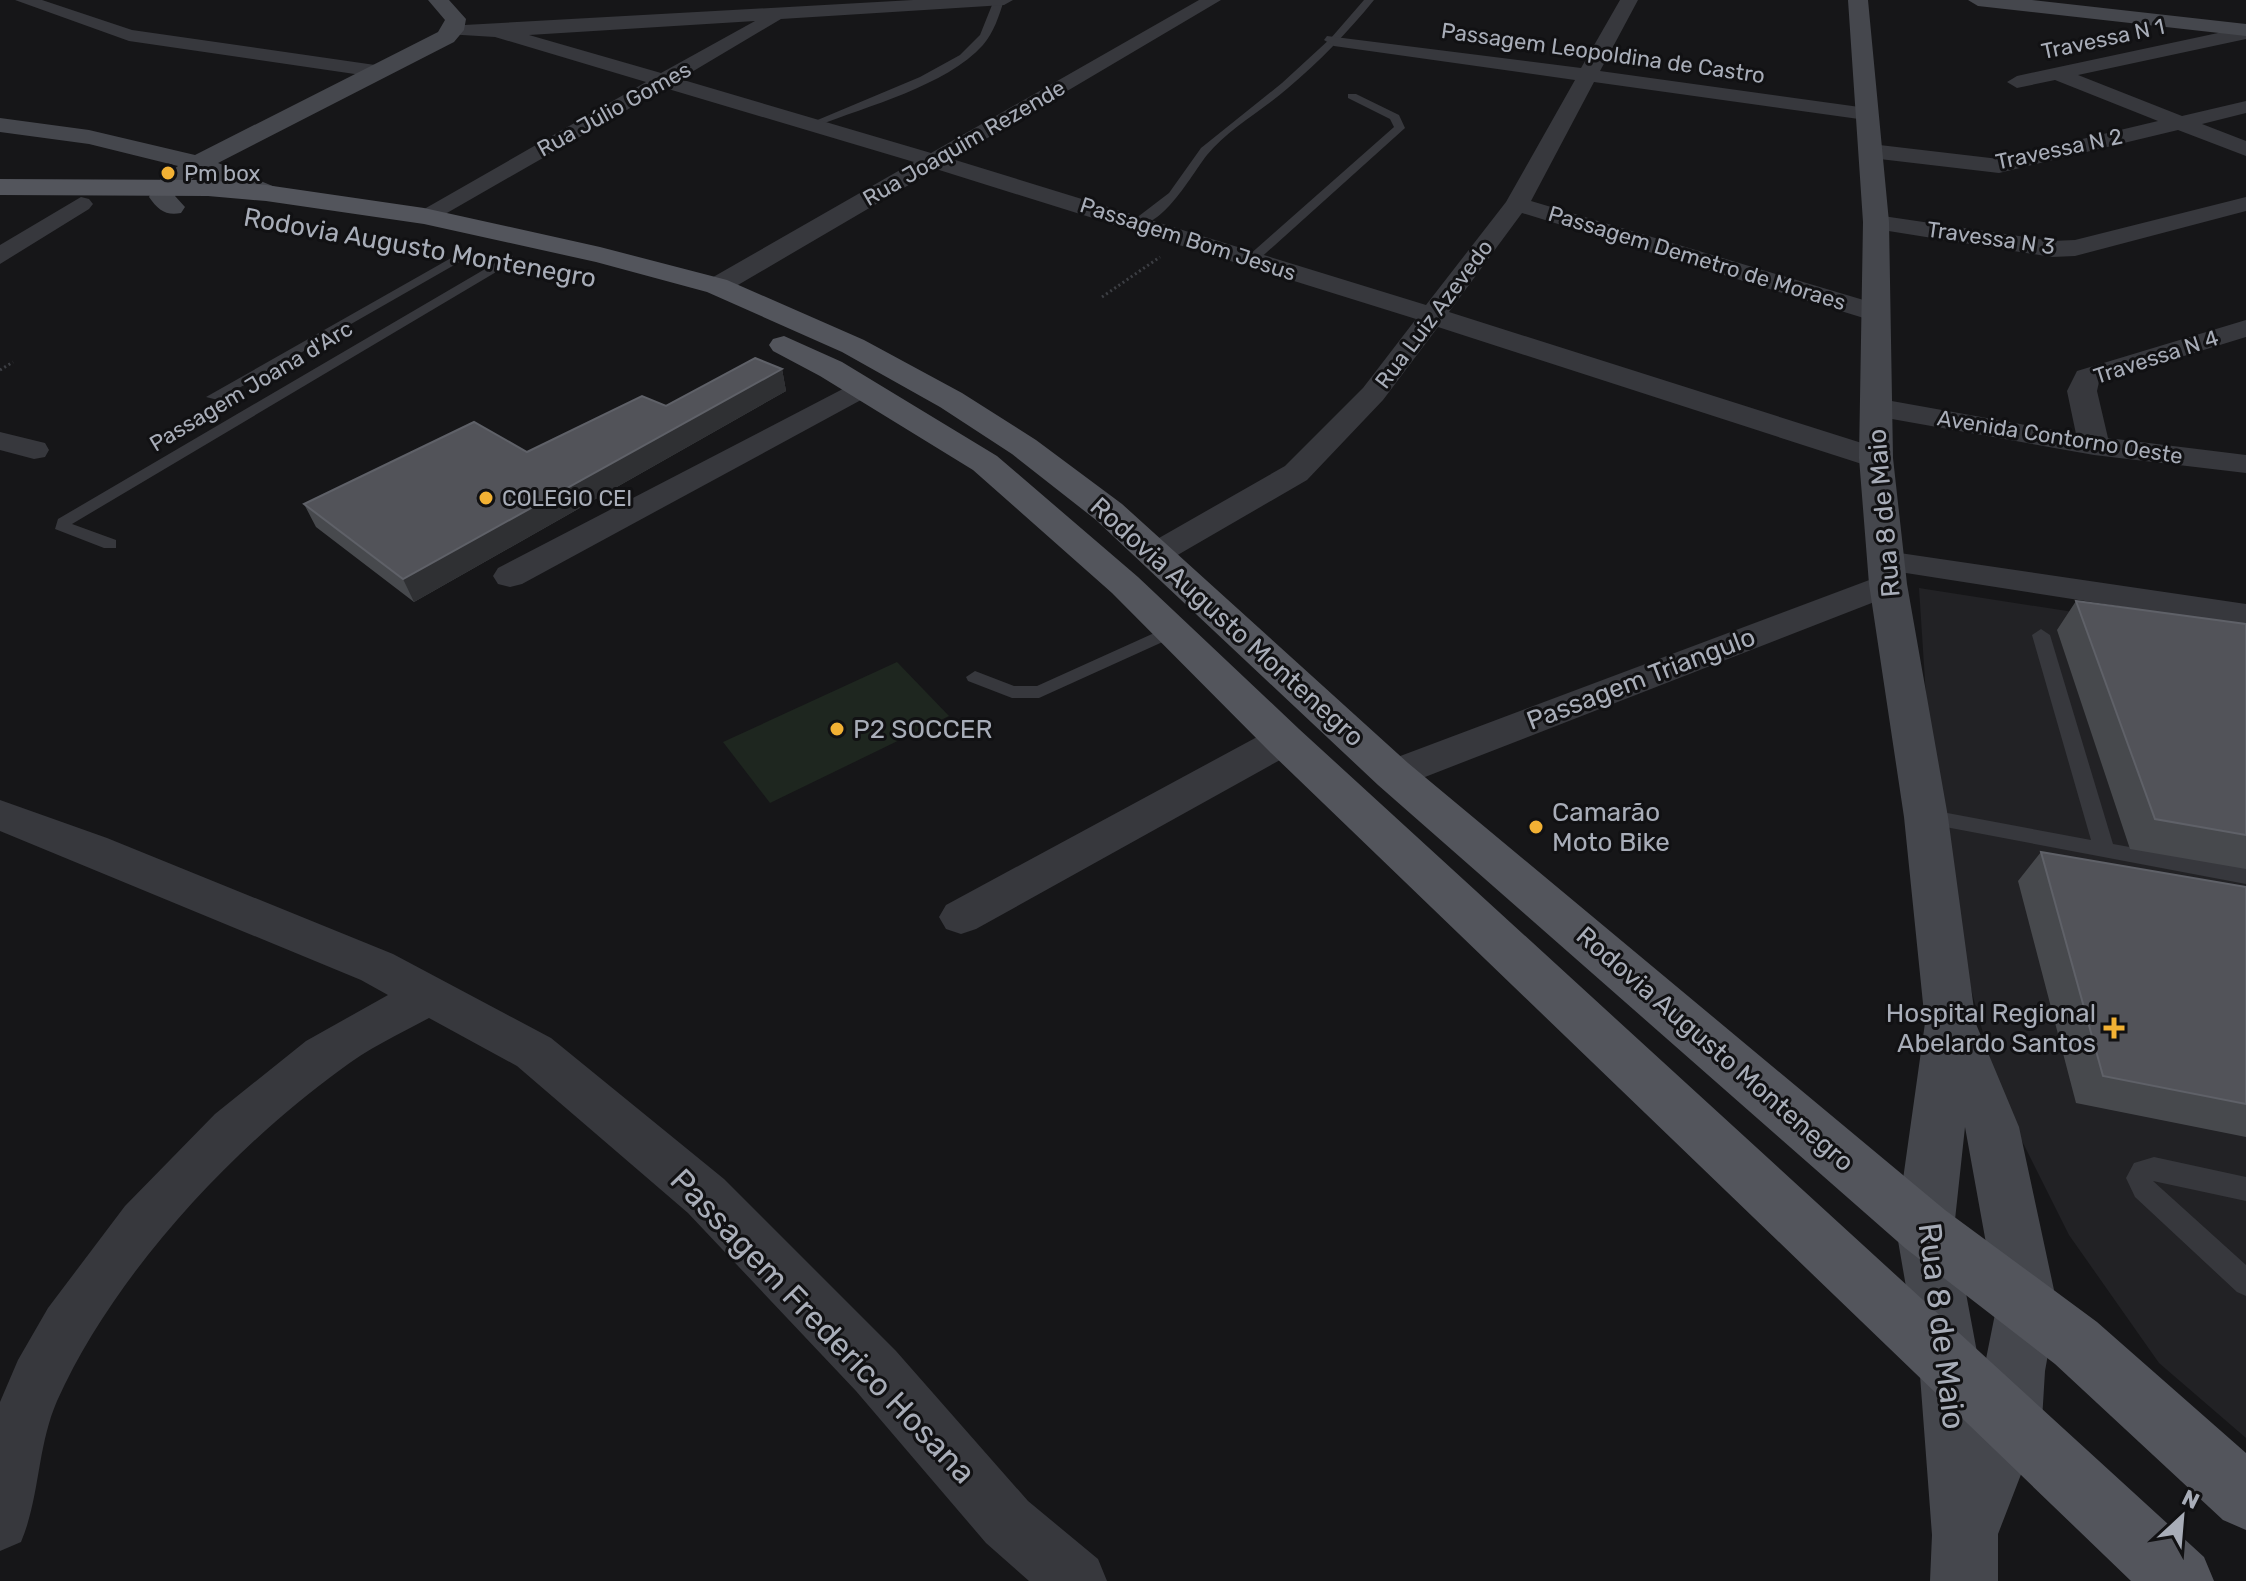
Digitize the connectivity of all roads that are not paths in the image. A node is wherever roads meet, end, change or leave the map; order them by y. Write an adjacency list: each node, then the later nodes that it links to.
1 (24, 0): 16 (street)
2 (438, 0): 12 (street)
3 (802, 0): 11 (street, Rua Júlio Gomes)
4 (1002, 0): 11 (street); 25 (lane)
5 (1212, 0): 29 (street, Rua Joaquim Rezende)
6 (1369, 0): 15 (lane)
7 (1629, 0): 18 (street, Rua Luiz Azevedo)
8 (1858, 0): 23 (street, Rua 8 de Maio)
9 (1978, 0): 14 (street)
10 (552, 6): 13 (street)
11 (779, 15): 13 (street); 19 (street, Rua Júlio Gomes)
12 (453, 30): 13 (street); 16 (street)
13 (496, 31): 19 (street, Passagem Bom Jesus)
14 (2246, 31): 17 (street, Travessa N 1)
15 (1334, 40): 18 (street, Passagem Leopoldina de Castro); 39 (lane)
16 (382, 72): 30 (street)
17 (2058, 74): 20 (street, Travessa N 1); 24 (street)
18 (1590, 76): 23 (street, Passagem Leopoldina de Castro); 36 (street, Rua Luiz Azevedo)
19 (667, 80): 25 (street, Passagem Bom Jesus); 38 (street, Rua Júlio Gomes)
20 (2017, 82)
21 (1352, 96): 45 (lane)
22 (2246, 107): 24 (street, Travessa N 2)
23 (1866, 114): 28 (street, Rua 8 de Maio)
24 (2179, 122): 27 (street); 28 (street, Travessa N 2)
25 (813, 124): 29 (street, Passagem Bom Jesus)
26 (0, 125): 30 (street)
27 (2246, 149)
28 (1871, 151): 40 (street, Rua 8 de Maio)
29 (934, 160): 39 (street, Passagem Bom Jesus); 47 (street, Rua Joaquim Rezende)
30 (198, 163): 32 (street); 33 (street)
31 (0, 187): 33 (main road, Rodovia Augusto Montenegro)
32 (266, 193): 33 (main road, Rodovia Augusto Montenegro); 38 (main road, Rodovia Augusto Montenegro)
33 (168, 198): 35 (main road, Rodovia Augusto Montenegro); 38 (main road, Rodovia Augusto Montenegro)
34 (0, 204): 35 (main road, Rodovia Augusto Montenegro)
35 (81, 204): 43 (street)
36 (1517, 204): 48 (street, Passagem Demetro de Moraes); 49 (street, Rua Luiz Azevedo)
37 (2246, 204): 40 (street, Travessa N 3)
38 (424, 216): 46 (main road, Rodovia Augusto Montenegro)
39 (1139, 222): 45 (street, Passagem Bom Jesus)
40 (1876, 222): 48 (street, Rua 8 de Maio)
41 (428, 245): 42 (main road, Rodovia Augusto Montenegro)
42 (471, 252): 44 (main road, Rodovia Augusto Montenegro); 52 (lane)
43 (0, 256)
44 (509, 259): 46 (main road, Rodovia Augusto Montenegro); 61 (lane, Passagem Joana d'Arc)
45 (1252, 259): 49 (street, Passagem Bom Jesus)
46 (618, 272): 47 (main road, Rodovia Augusto Montenegro); 51 (main road, Rodovia Augusto Montenegro)
47 (717, 286): 56 (main road, Rodovia Augusto Montenegro)
48 (1877, 313): 53 (street, Rua 8 de Maio)
49 (1433, 318): 58 (street, Passagem Bom Jesus); 62 (street, Rua Luiz Azevedo)
50 (2246, 328): 55 (street, Travessa N 4)
51 (862, 388): 59 (main road, Rodovia Augusto Montenegro); 64 (street)
52 (213, 397)
53 (1875, 407): 55 (street, Avenida Contorno Oeste); 58 (street, Rua 8 de Maio)
54 (0, 441): 57 (street)
55 (2094, 446): 60 (street, Avenida Contorno Oeste)
56 (1024, 447): 59 (main road); 62 (main road, Rodovia Augusto Montenegro)
57 (34, 450)
58 (1876, 458): 63 (street, Rua 8 de Maio)
59 (985, 463): 66 (main road, Rodovia Augusto Montenegro)
60 (2246, 464)
61 (110, 544)
62 (1157, 553): 70 (main road, Rodovia Augusto Montenegro)
63 (1887, 573): 65 (street); 70 (street, Passagem Triangulo); 72 (street, Rua 8 de Maio)
64 (510, 576)
65 (2246, 615)
66 (1172, 631): 68 (lane); 69 (main road, Rodovia Augusto Montenegro)
67 (2041, 635): 73 (lane)
68 (975, 677)
69 (1284, 740): 75 (street); 82 (main road, Rodovia Augusto Montenegro)
70 (1393, 774): 79 (main road, Rodovia Augusto Montenegro)
71 (0, 815): 76 (street, Passagem Frederico Hosana)
72 (1926, 817): 73 (lane); 77 (street, Rua 8 de Maio)
73 (2105, 851): 74 (lane)
74 (2246, 876)
75 (961, 917)
76 (429, 996): 85 (street); 87 (street, Passagem Frederico Hosana)
77 (1951, 1023): 79 (street, Rua 8 de Maio); 81 (street, Rua 8 de Maio)
78 (2246, 1189): 80 (lane)
79 (1925, 1229): 81 (main road, Rodovia Augusto Montenegro); 82 (street, Rua 8 de Maio)
80 (2246, 1283)
81 (2027, 1304): 83 (street, Rua 8 de Maio); 84 (main road, Rodovia Augusto Montenegro)
82 (1950, 1362): 83 (main road, Rodovia Augusto Montenegro); 86 (street, Rua 8 de Maio)
83 (2010, 1420): 86 (street, Rua 8 de Maio); 88 (main road, Rodovia Augusto Montenegro)
84 (2246, 1497)
85 (0, 1521)
86 (1964, 1558)
87 (1076, 1581)
88 (2180, 1581)

